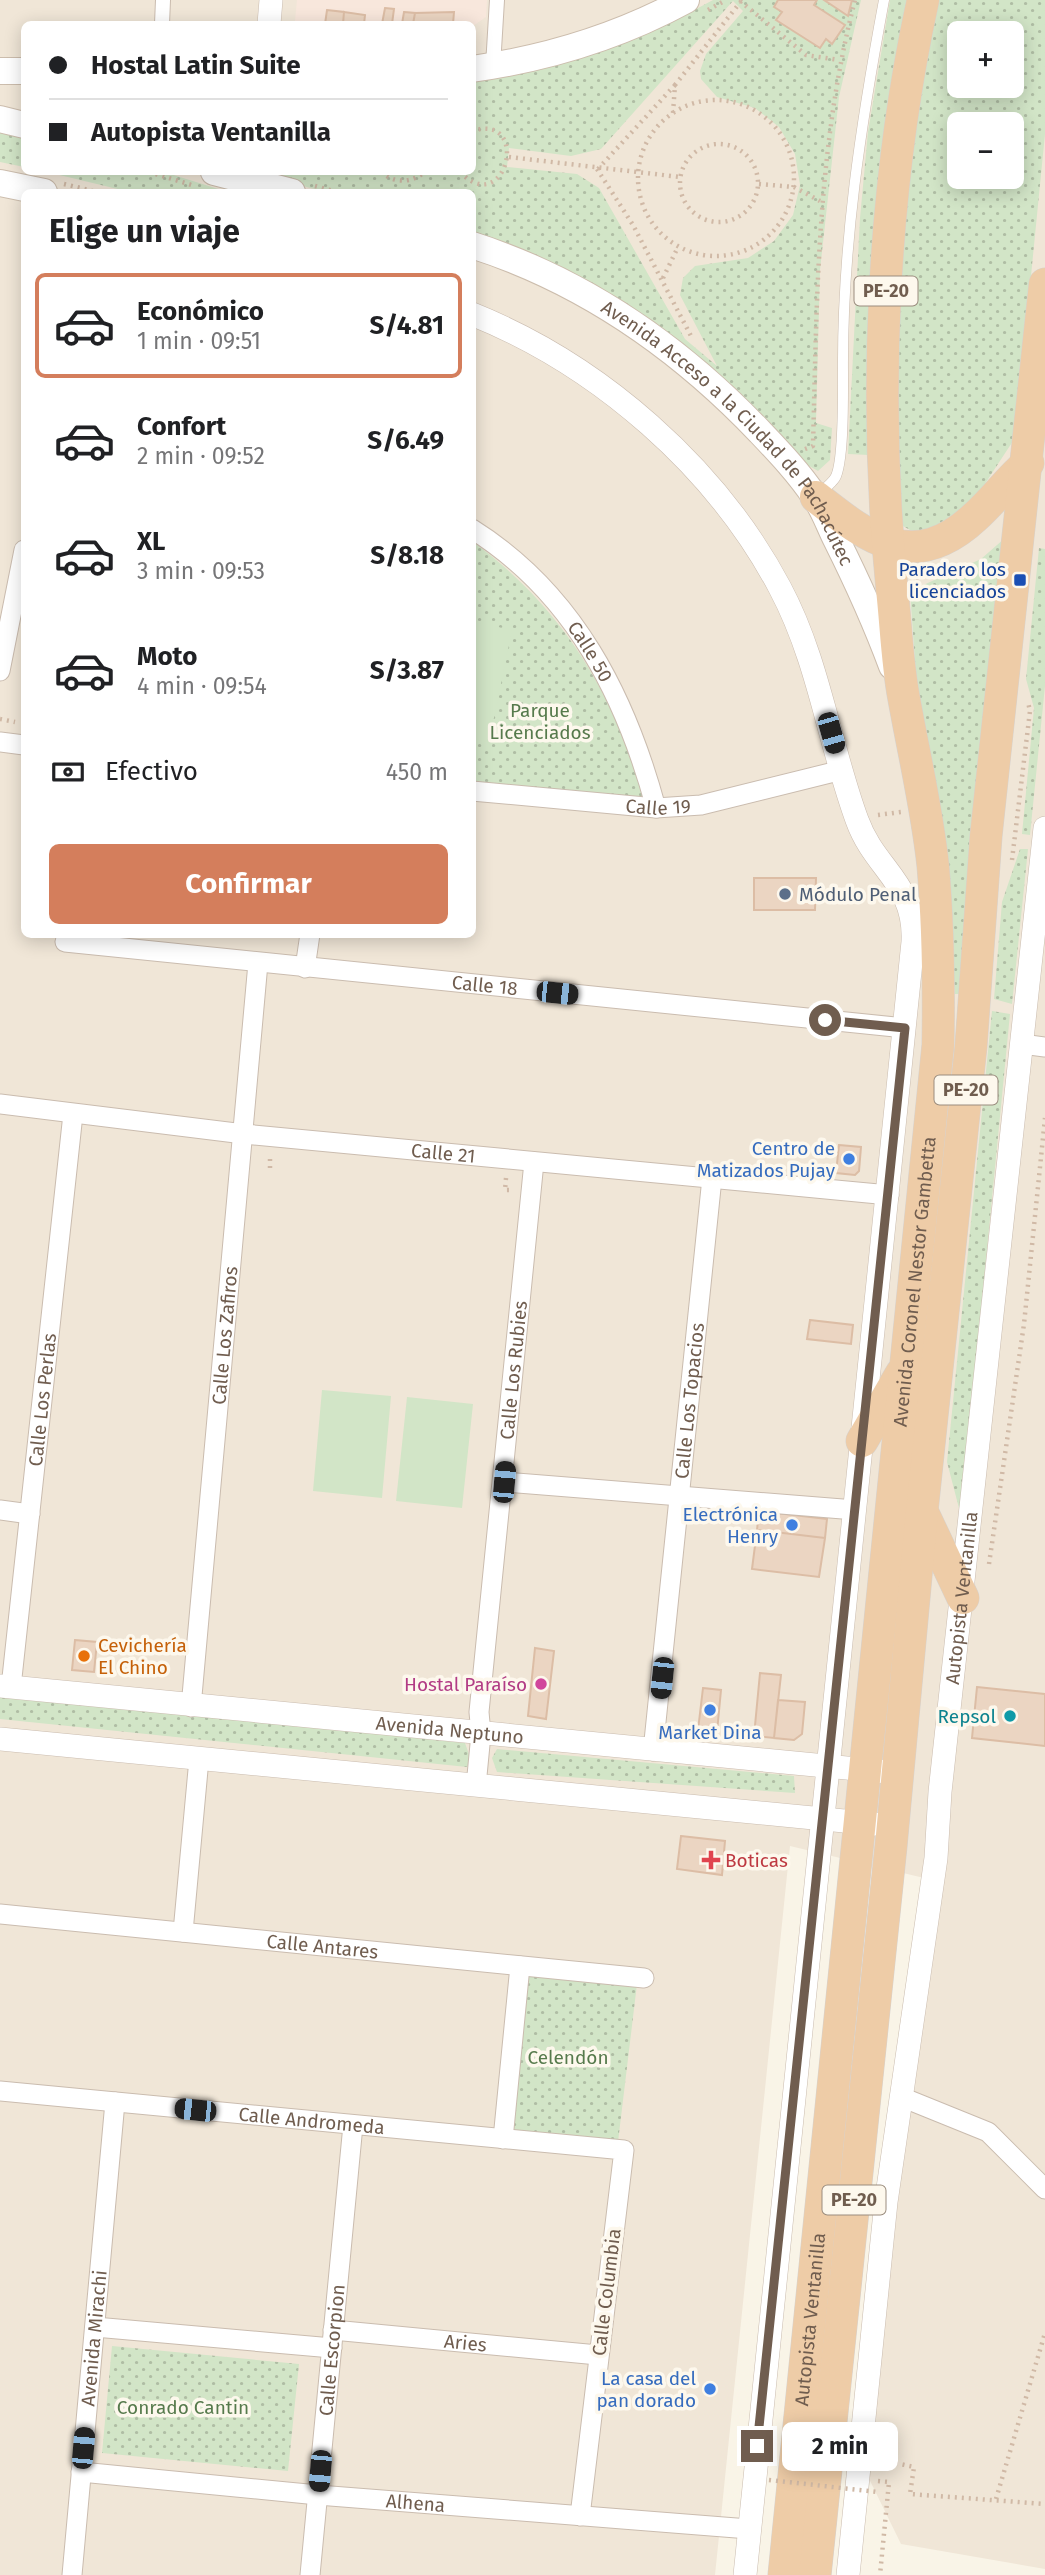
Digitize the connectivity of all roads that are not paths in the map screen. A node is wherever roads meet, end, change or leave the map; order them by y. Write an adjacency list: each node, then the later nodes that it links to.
1 (163, 0): 7 (street)
2 (271, 0): 8 (street)
3 (497, 0): 9 (street)
4 (685, 0): 9 (main road)
5 (884, 0): 23 (lane)
6 (923, 0): 25 (highway, Avenida Coronel Nestor Gambetta / PE-20)
7 (162, 21)
8 (269, 21)
9 (483, 68)
10 (0, 71): 11 (main road)
11 (21, 71)
12 (0, 120): 13 (main road)
13 (21, 124)
14 (209, 180): 15 (main road)
15 (256, 182): 18 (main road)
16 (0, 183): 17 (main road)
17 (29, 189)
18 (281, 189)
19 (476, 247): 23 (main road, Avenida Acceso a la Ciudad de Pachacútec)
20 (1045, 284): 22 (highway, Avenida Coronel Nestor Gambetta / PE-20)
21 (476, 316): 31 (street)
22 (1035, 457): 25 (highway); 55 (highway, Avenida Coronel Nestor Gambetta / PE-20)
23 (816, 497): 25 (highway); 28 (main road, Avenida Acceso a la Ciudad de Pachacútec)
24 (476, 532): 33 (street, Calle 50)
25 (889, 545): 28 (highway, Avenida Coronel Nestor Gambetta / PE-20)
26 (21, 565): 27 (street)
27 (0, 671)
28 (904, 697): 49 (highway, Avenida Coronel Nestor Gambetta / PE-20)
29 (0, 742): 30 (street)
30 (21, 745)
31 (842, 770): 33 (street, Calle 19); 40 (street, Autopista Ventanilla)
32 (476, 791): 33 (street, Calle 19)
33 (656, 808)
34 (1045, 828): 35 (street, Autopista Ventanilla)
35 (1042, 878): 41 (street, Autopista Ventanilla)
36 (309, 938): 39 (street)
37 (65, 942): 38 (street, Calle 18)
38 (258, 963): 39 (street, Calle 18); 45 (street, Calle Los Zafiros)
39 (305, 968): 40 (street, Calle 18)
40 (905, 1028): 48 (street, Autopista Ventanilla)
41 (1022, 1044): 42 (street); 57 (street, Autopista Ventanilla)
42 (1045, 1047)
43 (0, 1104): 44 (street, Calle 21)
44 (73, 1114): 45 (street, Calle 21); 56 (street, Calle Los Perlas)
45 (244, 1133): 46 (street, Calle 21); 59 (street, Calle Los Zafiros)
46 (534, 1162): 47 (street, Calle 21); 51 (street, Calle Los Rubies)
47 (712, 1178): 48 (street, Calle 21); 52 (street, Calle Los Topacios)
48 (889, 1195): 50 (street, Autopista Ventanilla)
49 (907, 1363): 50 (highway); 65 (highway, Avenida Coronel Nestor Gambetta / PE-20)
50 (862, 1441): 54 (street, Autopista Ventanilla)
51 (504, 1482): 52 (street); 60 (street, Calle Los Rubies)
52 (682, 1494): 54 (street); 62 (street, Calle Los Topacios)
53 (0, 1510): 56 (street)
54 (855, 1510): 64 (street, Autopista Ventanilla)
55 (922, 1511): 57 (highway); 66 (highway, Avenida Coronel Nestor Gambetta / PE-20)
56 (30, 1514): 58 (street, Calle Los Perlas)
57 (963, 1598): 76 (street, Autopista Ventanilla)
58 (6, 1686): 59 (street, Avenida Neptuno)
59 (191, 1707): 60 (street, Avenida Neptuno)
60 (481, 1734): 62 (street, Avenida Neptuno); 67 (street, Calle Los Rubies)
61 (0, 1739): 63 (street)
62 (653, 1751): 64 (street, Avenida Neptuno)
63 (199, 1759): 67 (street); 72 (street)
64 (829, 1768): 65 (street, Avenida Neptuno); 68 (street, Autopista Ventanilla)
65 (867, 1771): 66 (street, Avenida Neptuno); 69 (highway, Autopista Ventanilla / PE-20)
66 (898, 1773): 70 (highway, Autopista Ventanilla / PE-20)
67 (476, 1786): 68 (street)
68 (824, 1819): 69 (street); 88 (street, Autopista Ventanilla)
69 (861, 1823): 70 (street); 92 (highway, Autopista Ventanilla / PE-20)
70 (893, 1825): 93 (highway, Autopista Ventanilla / PE-20)
71 (0, 1914): 72 (street, Calle Antares)
72 (183, 1932): 73 (street, Calle Antares)
73 (520, 1966): 74 (street, Calle Antares); 79 (street)
74 (644, 1978)
75 (0, 2091): 77 (street, Calle Andromeda)
76 (904, 2098): 81 (street); 94 (street, Autopista Ventanilla)
77 (115, 2102): 78 (street, Calle Andromeda); 82 (street, Avenida Mirachi)
78 (354, 2124): 79 (street, Calle Andromeda); 83 (street, Calle Escorpion)
79 (503, 2139): 80 (street, Calle Andromeda)
80 (624, 2150): 84 (street, Calle Columbia)
81 (1045, 2189)
82 (95, 2327): 83 (street, Aries); 85 (street, Avenida Mirachi)
83 (332, 2339): 84 (street, Aries); 86 (street, Calle Escorpion)
84 (598, 2355): 87 (street, Calle Columbia)
85 (81, 2472): 86 (street, Alhena); 89 (street, Avenida Mirachi)
86 (318, 2495): 87 (street, Alhena); 90 (street, Calle Escorpion)
87 (580, 2516): 88 (street, Alhena)
88 (749, 2529): 91 (street, Autopista Ventanilla)
89 (72, 2575)
90 (310, 2575)
91 (745, 2575)
92 (784, 2575)
93 (815, 2575)
94 (848, 2575)

